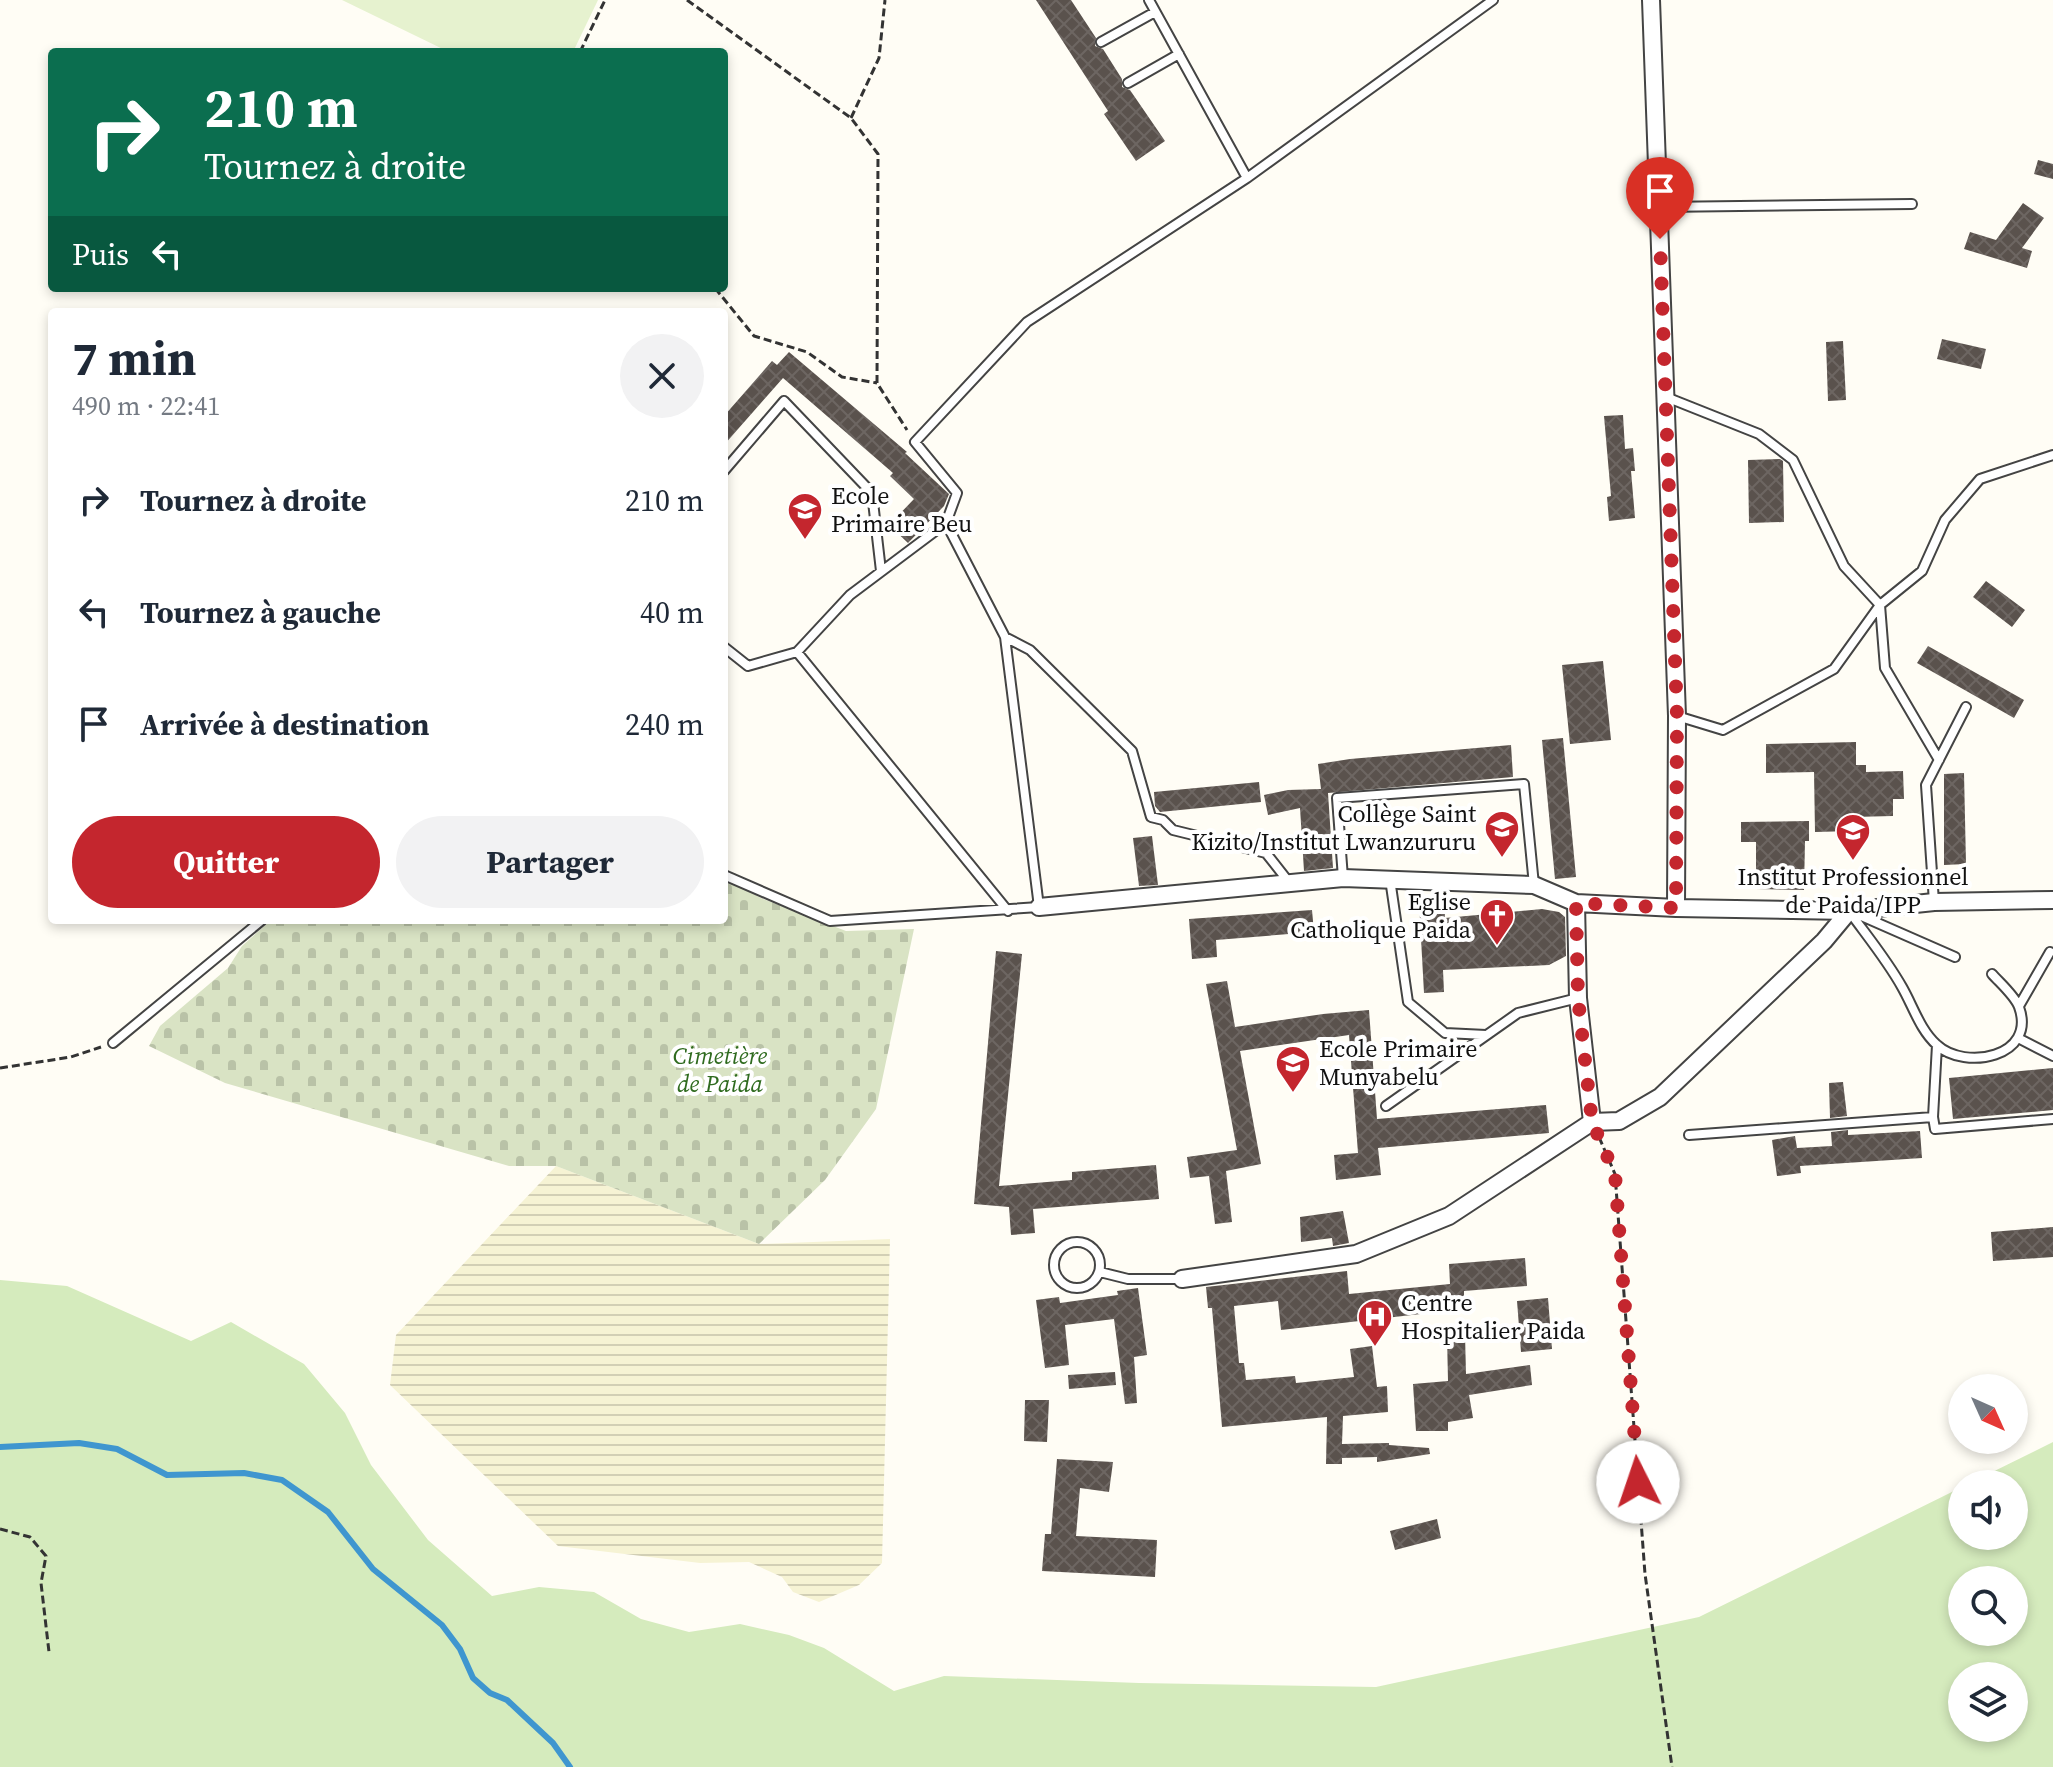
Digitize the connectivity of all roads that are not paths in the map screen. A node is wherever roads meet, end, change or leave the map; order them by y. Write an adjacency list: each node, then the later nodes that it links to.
1 (1149, 0): 4 (lane)
2 (1493, 0): 8 (lane)
3 (1651, 0): 10 (street)
4 (1155, 12): 5 (lane); 6 (lane)
5 (1101, 42)
6 (1179, 54): 7 (lane); 8 (lane)
7 (1128, 83)
8 (1247, 178): 14 (lane)
9 (1912, 204): 10 (lane)
10 (1659, 207): 11 (street)
11 (1665, 397): 16 (lane); 21 (street)
12 (2053, 455): 16 (lane)
13 (728, 466): 15 (lane)
14 (946, 523): 15 (lane); 17 (lane)
15 (881, 571): 19 (lane)
16 (1880, 605): 21 (lane); 22 (lane)
17 (1005, 637): 26 (lane); 31 (lane)
18 (728, 650): 19 (lane)
19 (797, 652): 33 (lane)
20 (1966, 707): 22 (lane)
21 (1677, 716): 32 (street)
22 (1939, 760): 29 (lane)
23 (728, 877): 33 (lane)
24 (1343, 878): 25 (street); 26 (street); 27 (lane)
25 (1390, 879): 27 (street); 41 (lane)
26 (1288, 881): 31 (street)
27 (1534, 885): 30 (street)
28 (2053, 900): 29 (street)
29 (1934, 902): 34 (street)
30 (1576, 903): 32 (street); 39 (street)
31 (1039, 907): 33 (lane)
32 (1676, 908): 34 (street)
33 (1008, 911)
34 (1849, 911): 37 (lane); 44 (lane); 49 (street)
35 (257, 924): 43 (lane)
36 (2050, 952): 40 (lane)
37 (1955, 957)
38 (1992, 974): 40 (lane)
39 (1578, 998): 41 (lane); 49 (street)
40 (2019, 1006): 42 (lane)
41 (1486, 1035): 46 (lane)
42 (2018, 1038): 44 (lane); 45 (lane)
43 (113, 1043)
44 (1937, 1045): 47 (lane)
45 (2053, 1056)
46 (1386, 1106)
47 (1933, 1117): 48 (lane); 50 (lane)
48 (2053, 1119)
49 (1592, 1122): 52 (street)
50 (1689, 1135)
51 (1100, 1272): 51 (lane); 52 (lane)
52 (1182, 1279)

